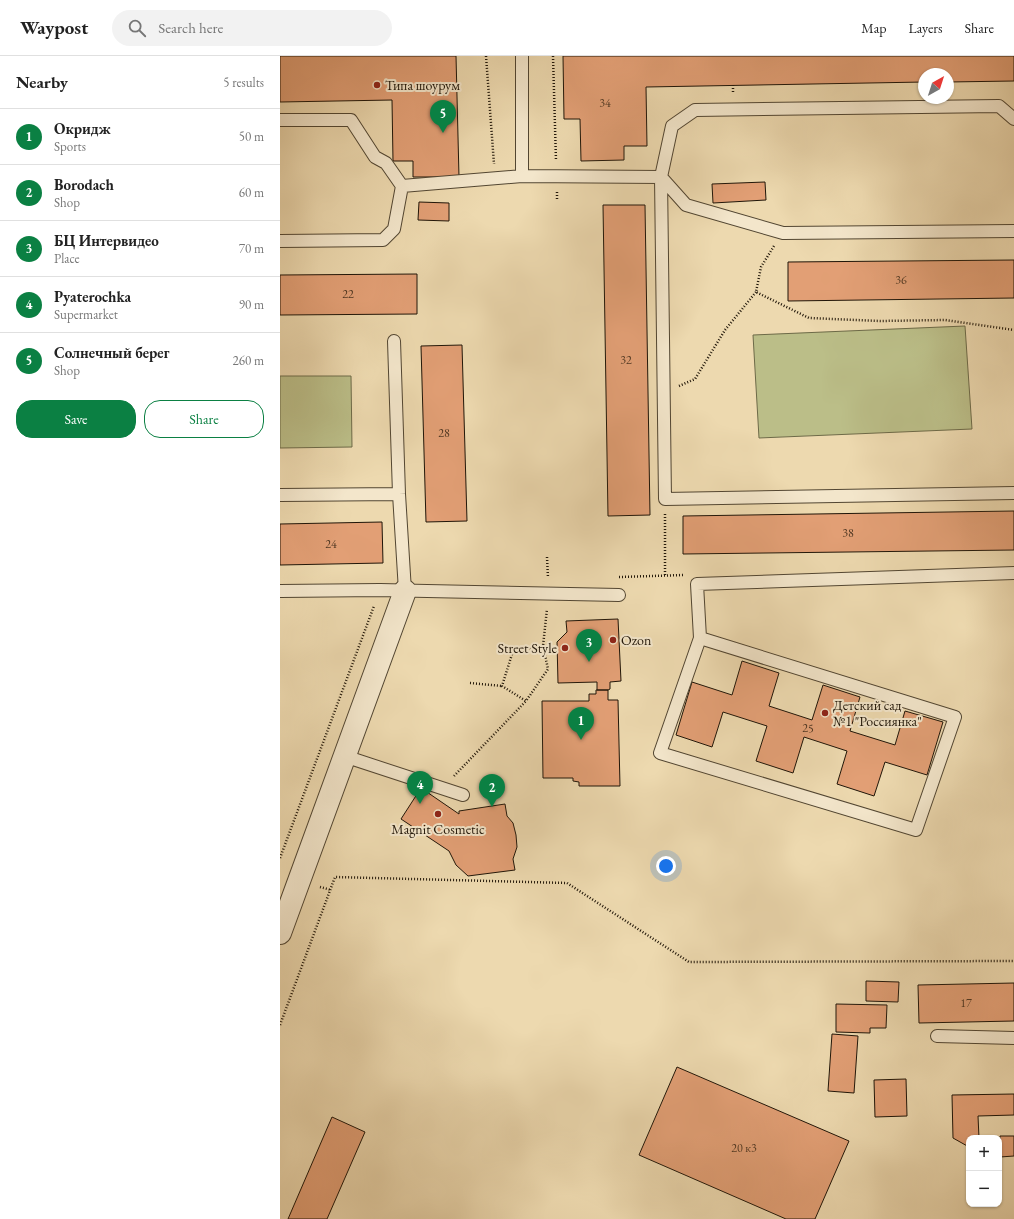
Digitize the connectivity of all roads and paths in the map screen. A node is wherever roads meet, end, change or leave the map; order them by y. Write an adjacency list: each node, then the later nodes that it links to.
1 (486, 56): 9 (path)
2 (522, 56): 7 (lane)
3 (553, 56): 6 (path)
4 (1014, 119): 8 (lane)
5 (280, 120): 10 (lane)
6 (556, 175): 7 (lane); 8 (lane); 11 (path)
7 (522, 176): 9 (lane)
8 (661, 177): 13 (lane); 18 (lane)
9 (496, 178): 10 (lane)
10 (402, 186): 14 (lane)
11 (557, 199)
12 (1014, 231): 13 (lane)
13 (783, 233): 15 (path)
14 (280, 241)
15 (756, 292): 16 (path); 18 (path)
16 (1014, 330)
17 (394, 341): 20 (lane)
18 (664, 394): 22 (lane)
19 (1014, 493): 22 (lane)
20 (399, 494): 21 (lane); 29 (lane)
21 (280, 495)
22 (665, 499): 25 (path)
23 (547, 557): 26 (path)
24 (1014, 573): 32 (lane)
25 (665, 576)
26 (548, 578)
27 (380, 590): 28 (lane); 29 (lane); 40 (path)
28 (280, 591)
29 (405, 591): 30 (lane); 37 (street)
30 (548, 594): 31 (lane); 33 (path)
31 (619, 595)
32 (700, 638): 32 (lane)
33 (543, 646): 35 (path); 36 (path)
34 (470, 683): 35 (path)
35 (502, 686): 36 (path)
36 (526, 700): 38 (path)
37 (344, 756): 38 (lane); 41 (street)
38 (442, 788): 39 (lane)
39 (463, 794)
40 (280, 858)
41 (280, 933)
42 (1014, 961): 43 (path)
43 (280, 1025)
44 (937, 1036): 45 (lane)
45 (1014, 1038)

